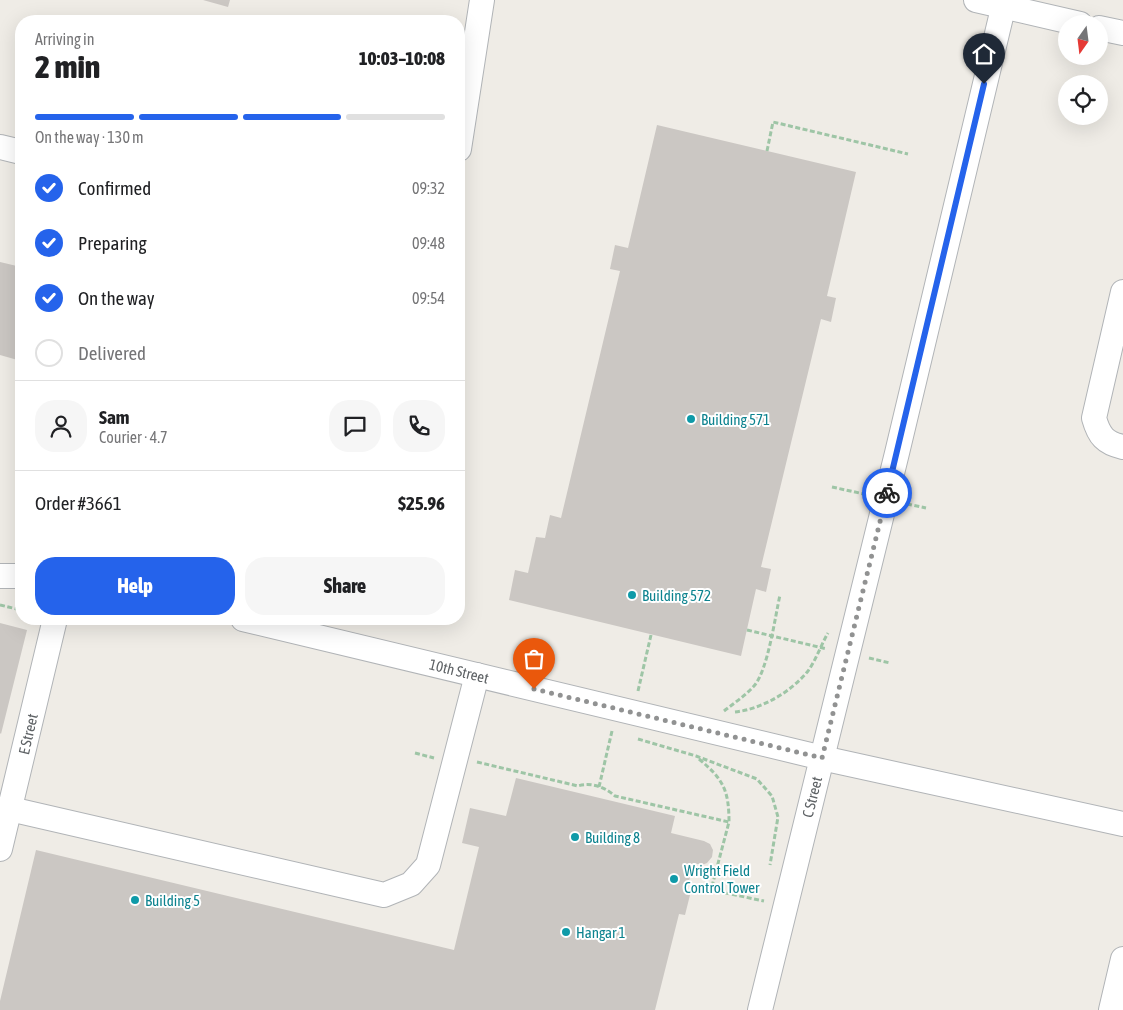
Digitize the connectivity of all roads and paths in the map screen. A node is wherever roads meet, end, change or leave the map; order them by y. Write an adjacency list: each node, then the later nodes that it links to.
1 (482, 0): 7 (street)
2 (976, 0): 3 (street)
3 (1004, 3): 4 (street); 26 (street, C Street)
4 (1058, 18)
5 (1108, 30): 6 (street)
6 (1123, 34)
7 (465, 110)
8 (0, 147): 9 (street)
9 (15, 151)
10 (767, 151): 11 (path)
11 (908, 154)
12 (1123, 292): 13 (street)
13 (1123, 447)
14 (0, 576): 15 (street)
15 (15, 576)
16 (780, 595): 24 (path)
17 (0, 605): 18 (path)
18 (15, 609)
19 (54, 625): 37 (street, E Street)
20 (294, 625): 28 (street, 10th Street)
21 (747, 630): 24 (path)
22 (828, 632): 25 (path)
23 (652, 635): 29 (path)
24 (771, 636): 25 (path); 25 (path)
25 (820, 647): 26 (path)
26 (847, 653): 27 (path); 34 (street, C Street)
27 (890, 663)
28 (477, 676): 34 (street, 10th Street); 35 (street)
29 (636, 700)
30 (621, 733): 36 (path)
31 (631, 737): 33 (path)
32 (415, 753): 35 (path)
33 (696, 756): 38 (path); 41 (path)
34 (822, 758): 39 (street, 10th Street); 44 (street, C Street)
35 (455, 760): 36 (path); 37 (street)
36 (599, 787): 38 (path)
37 (10, 809): 40 (street, E Street)
38 (729, 822): 42 (path)
39 (1123, 824)
40 (0, 849)
41 (769, 873)
42 (765, 892)
43 (1123, 959): 45 (street)
44 (760, 1010)
45 (1111, 1010)

